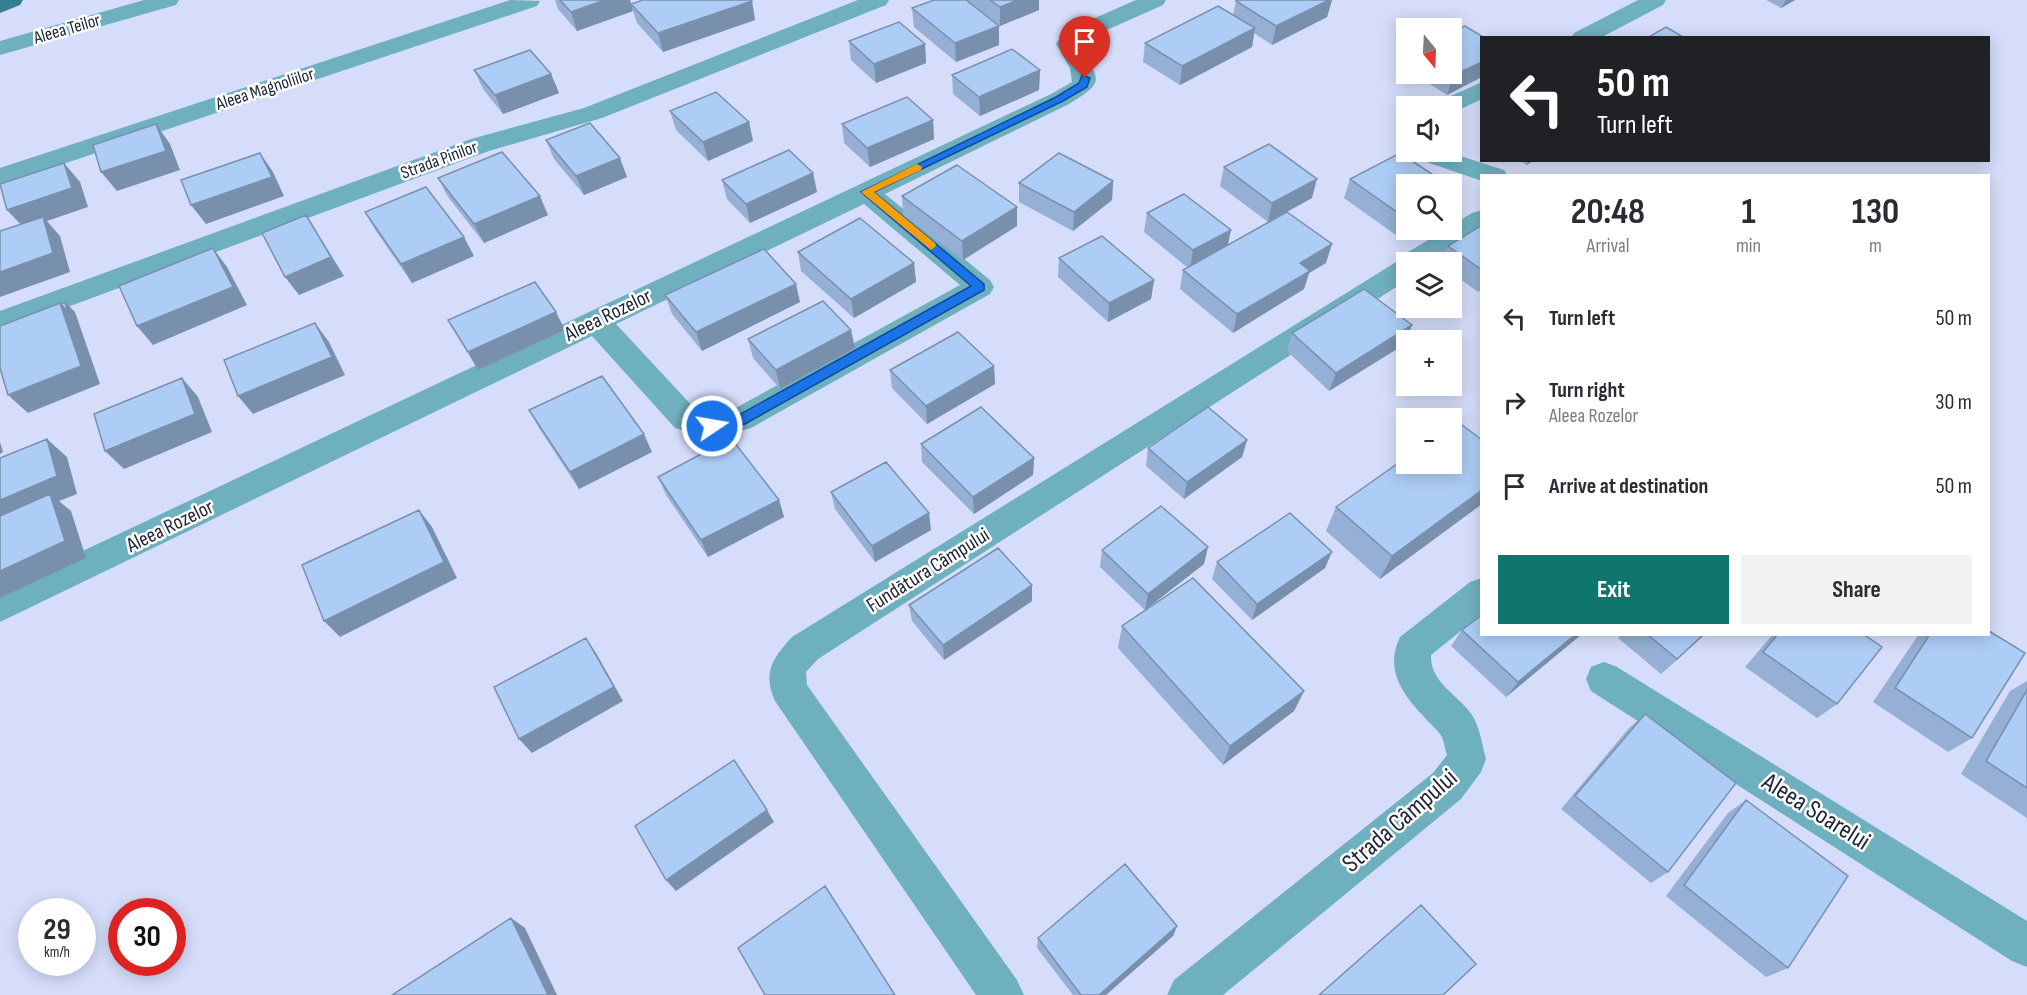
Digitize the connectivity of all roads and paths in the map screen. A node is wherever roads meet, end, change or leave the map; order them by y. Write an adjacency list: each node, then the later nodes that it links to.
1 (12, 0): 7 (main road)
2 (168, 0): 9 (street, Aleea Teilor)
3 (878, 0): 20 (street, Strada Pinilor)
4 (1155, 0): 15 (street, Aleea Rozelor)
5 (1655, 0): 8 (street)
6 (529, 1): 14 (street, Aleea Magnoliilor)
7 (0, 6)
8 (1586, 36)
9 (0, 48)
10 (1480, 90): 11 (street)
11 (1462, 99)
12 (1454, 162): 13 (street)
13 (1489, 174)
14 (0, 177)
15 (866, 192): 19 (street, Aleea Rozelor); 19 (street)
16 (1480, 220): 17 (street)
17 (1429, 252)
18 (1396, 274): 25 (street, Fundătura Câmpului)
19 (596, 321): 22 (street, Aleea Rozelor)
20 (0, 322)
21 (1480, 595): 26 (street, Strada Câmpului)
22 (0, 607)
23 (1604, 679): 24 (street, Aleea Soarelui)
24 (2027, 946)
25 (1002, 995)
26 (1189, 995)

